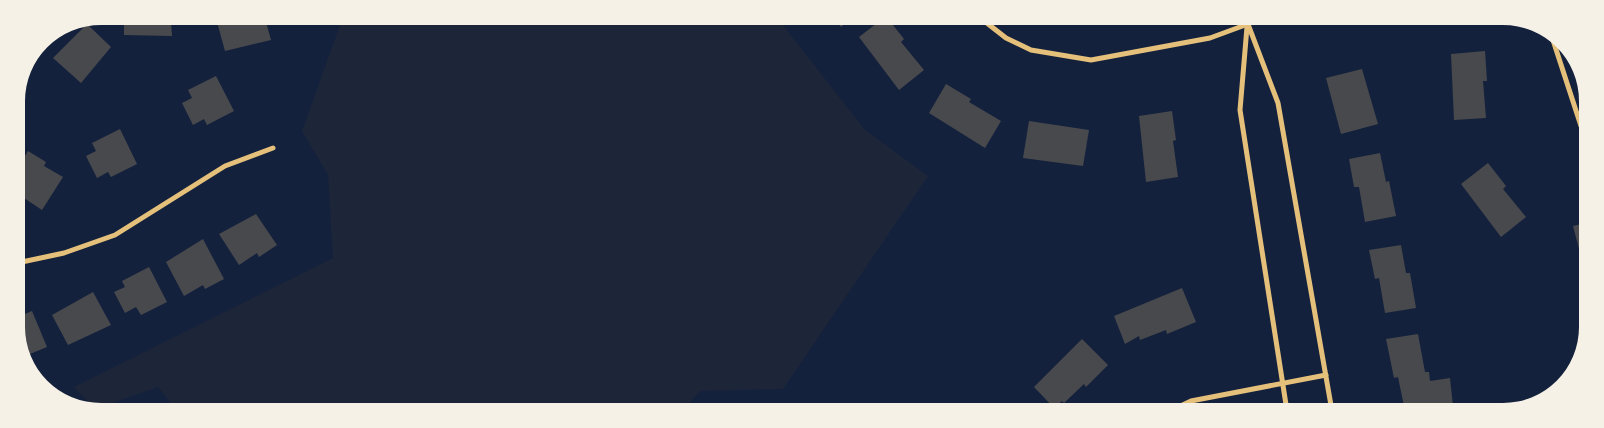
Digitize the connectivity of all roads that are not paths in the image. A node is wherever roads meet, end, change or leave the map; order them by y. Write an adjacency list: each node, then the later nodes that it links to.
1 (989, 25): 2 (street)
2 (1238, 25)
3 (1247, 25): 10 (street)
4 (1249, 25): 9 (street)
5 (1555, 45): 6 (street)
6 (1579, 120)
7 (273, 148): 8 (street)
8 (25, 261)
9 (1326, 375): 10 (street); 13 (street)
10 (1282, 382): 11 (street); 12 (street)
11 (1187, 403)
12 (1286, 403)
13 (1331, 403)

